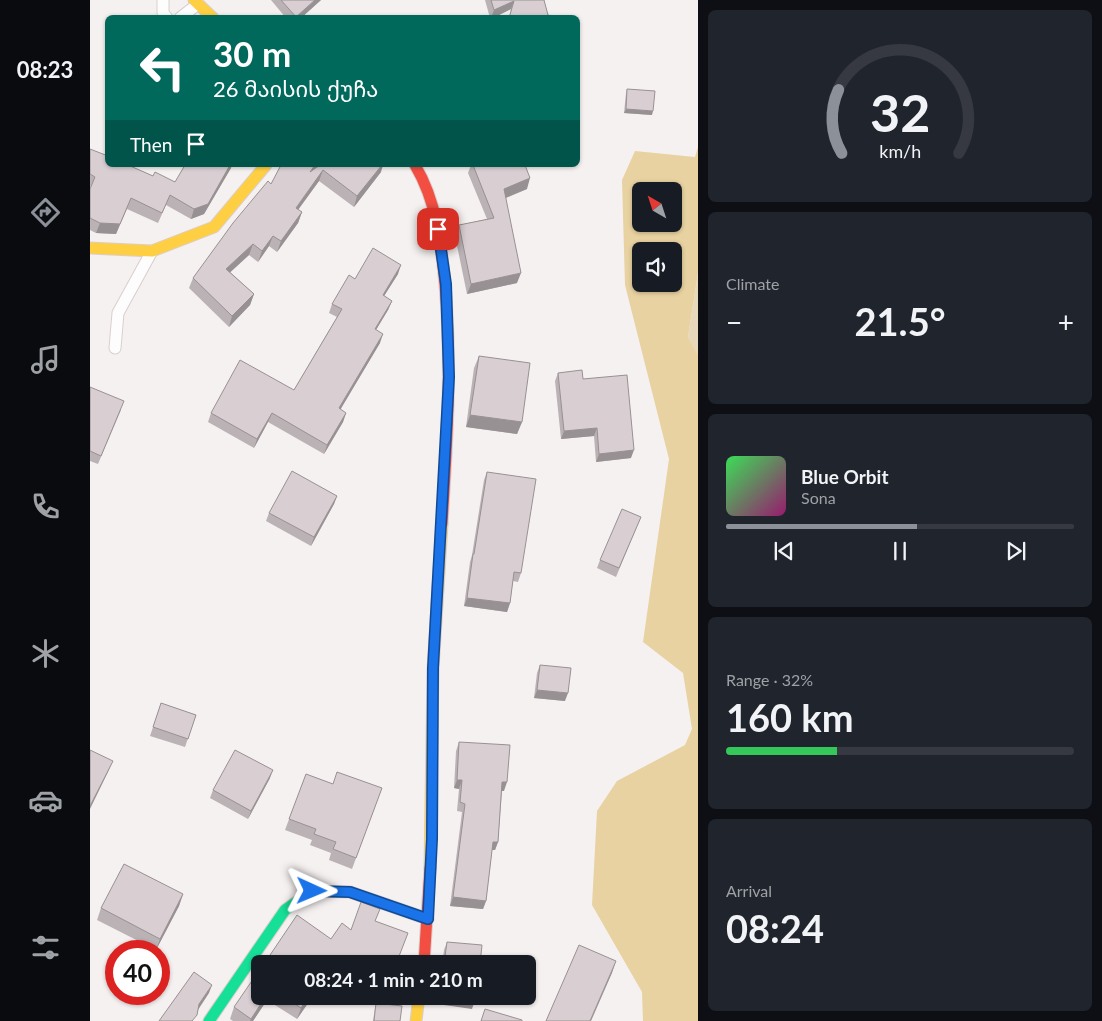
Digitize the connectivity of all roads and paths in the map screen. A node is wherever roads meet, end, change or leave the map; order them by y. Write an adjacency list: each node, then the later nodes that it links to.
1 (162, 0): 3 (lane)
2 (196, 2): 4 (lane); 5 (street)
3 (165, 15)
4 (183, 15)
5 (210, 15)
6 (264, 167): 9 (street)
7 (416, 167): 11 (street)
8 (90, 248): 9 (street)
9 (152, 252): 10 (lane)
10 (115, 348)
11 (428, 919): 12 (street); 14 (street)
12 (425, 955)
13 (418, 1005): 15 (street)
14 (209, 1021)
15 (416, 1021)

